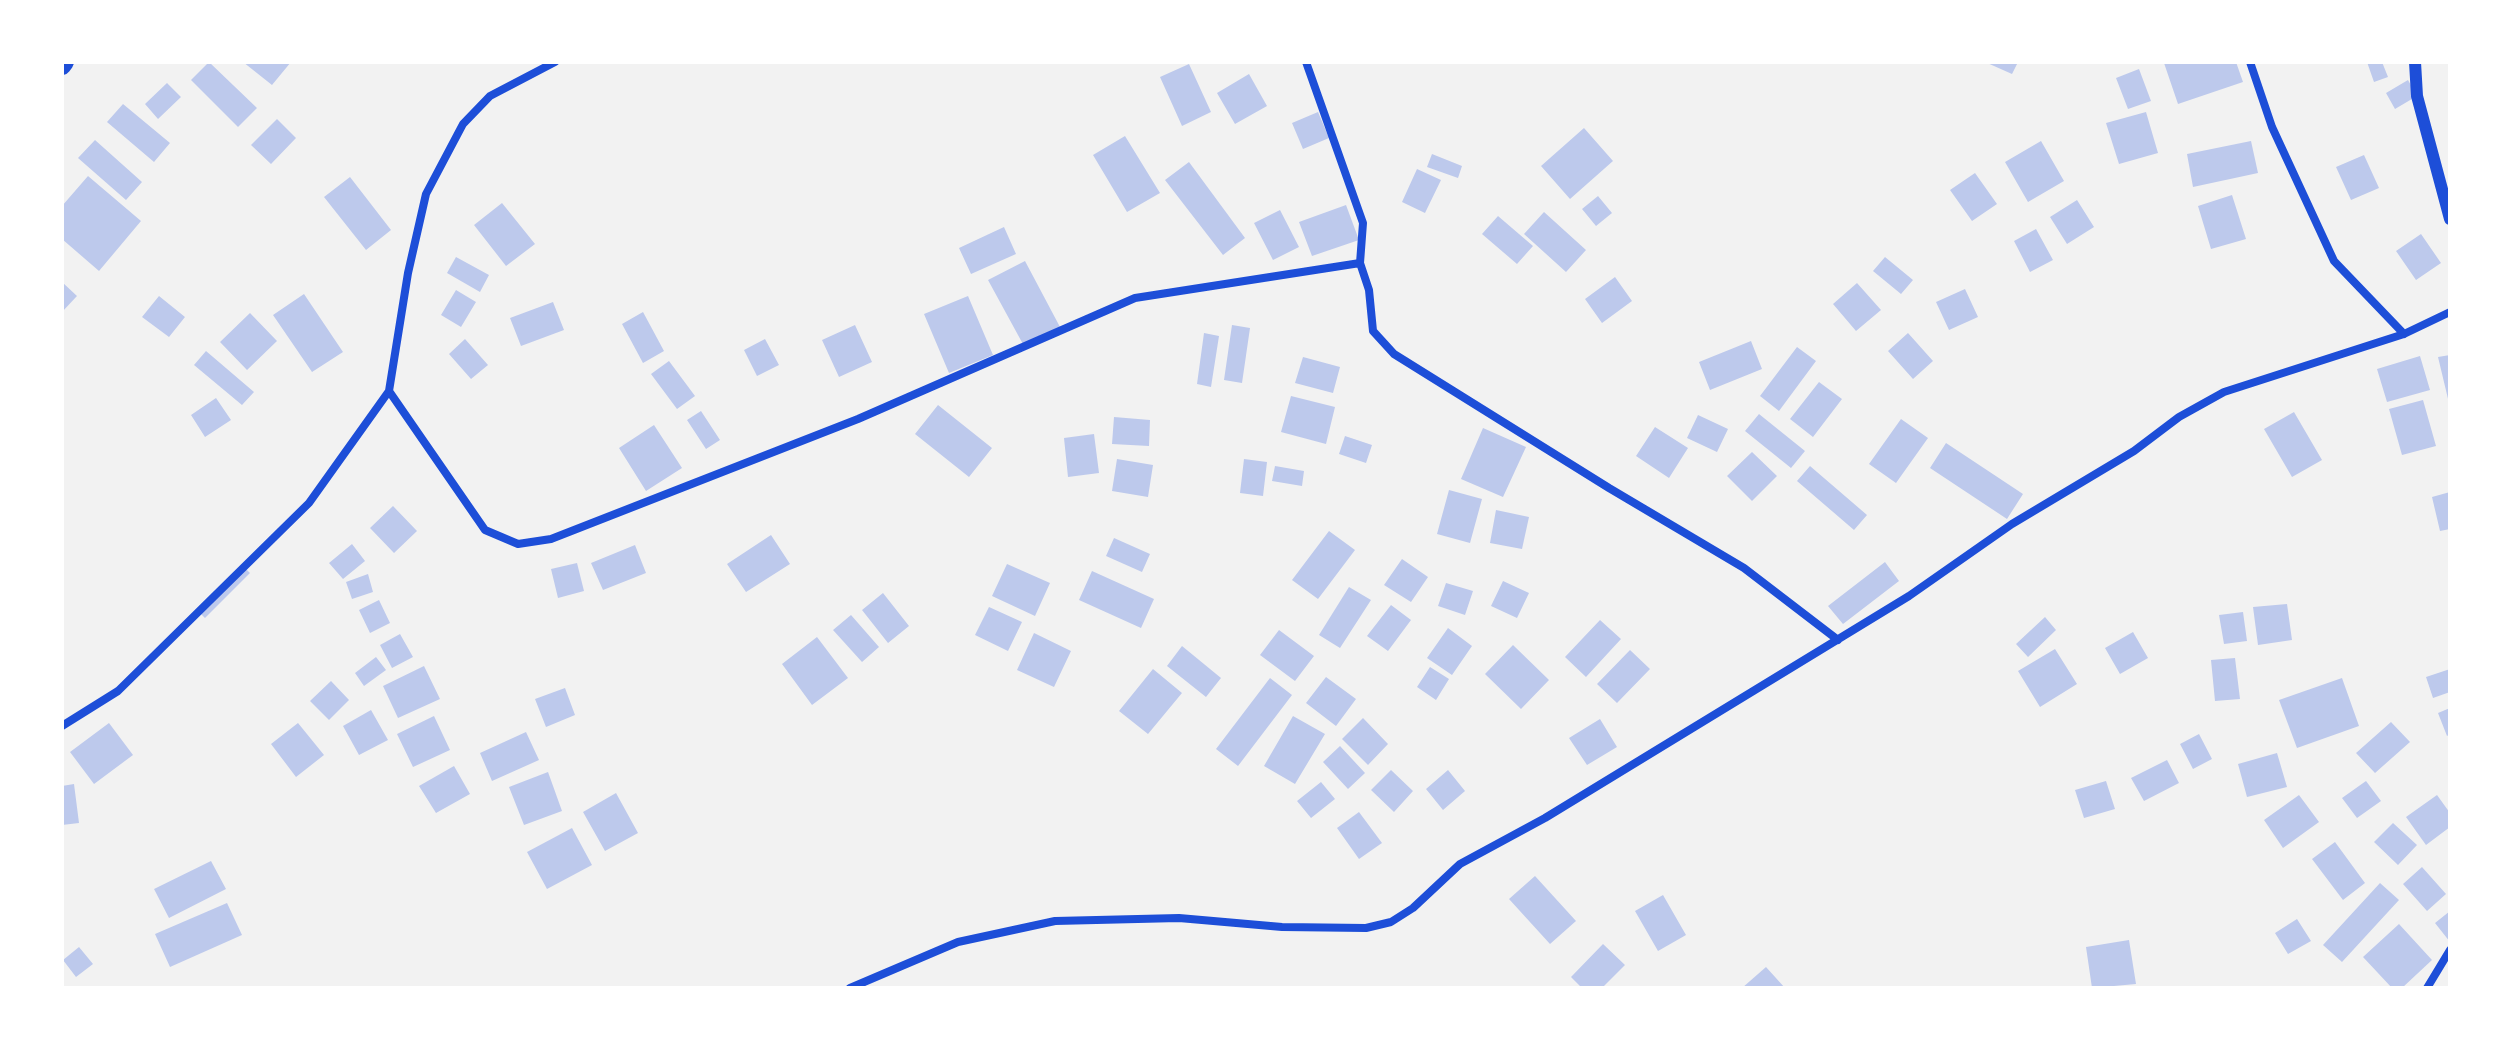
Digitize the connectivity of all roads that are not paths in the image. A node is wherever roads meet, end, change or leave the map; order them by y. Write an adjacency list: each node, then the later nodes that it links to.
1 (555, 62): 9 (street)
2 (1306, 62): 6 (street)
3 (2250, 62): 8 (street)
4 (2415, 62): 5 (street)
5 (2450, 219)
6 (1360, 263): 9 (street); 10 (street)
7 (2450, 312): 8 (street)
8 (2404, 334): 10 (street)
9 (389, 391): 11 (street)
10 (1838, 640): 13 (street)
11 (62, 726)
12 (2450, 950): 14 (street)
13 (850, 988)
14 (2427, 988)

